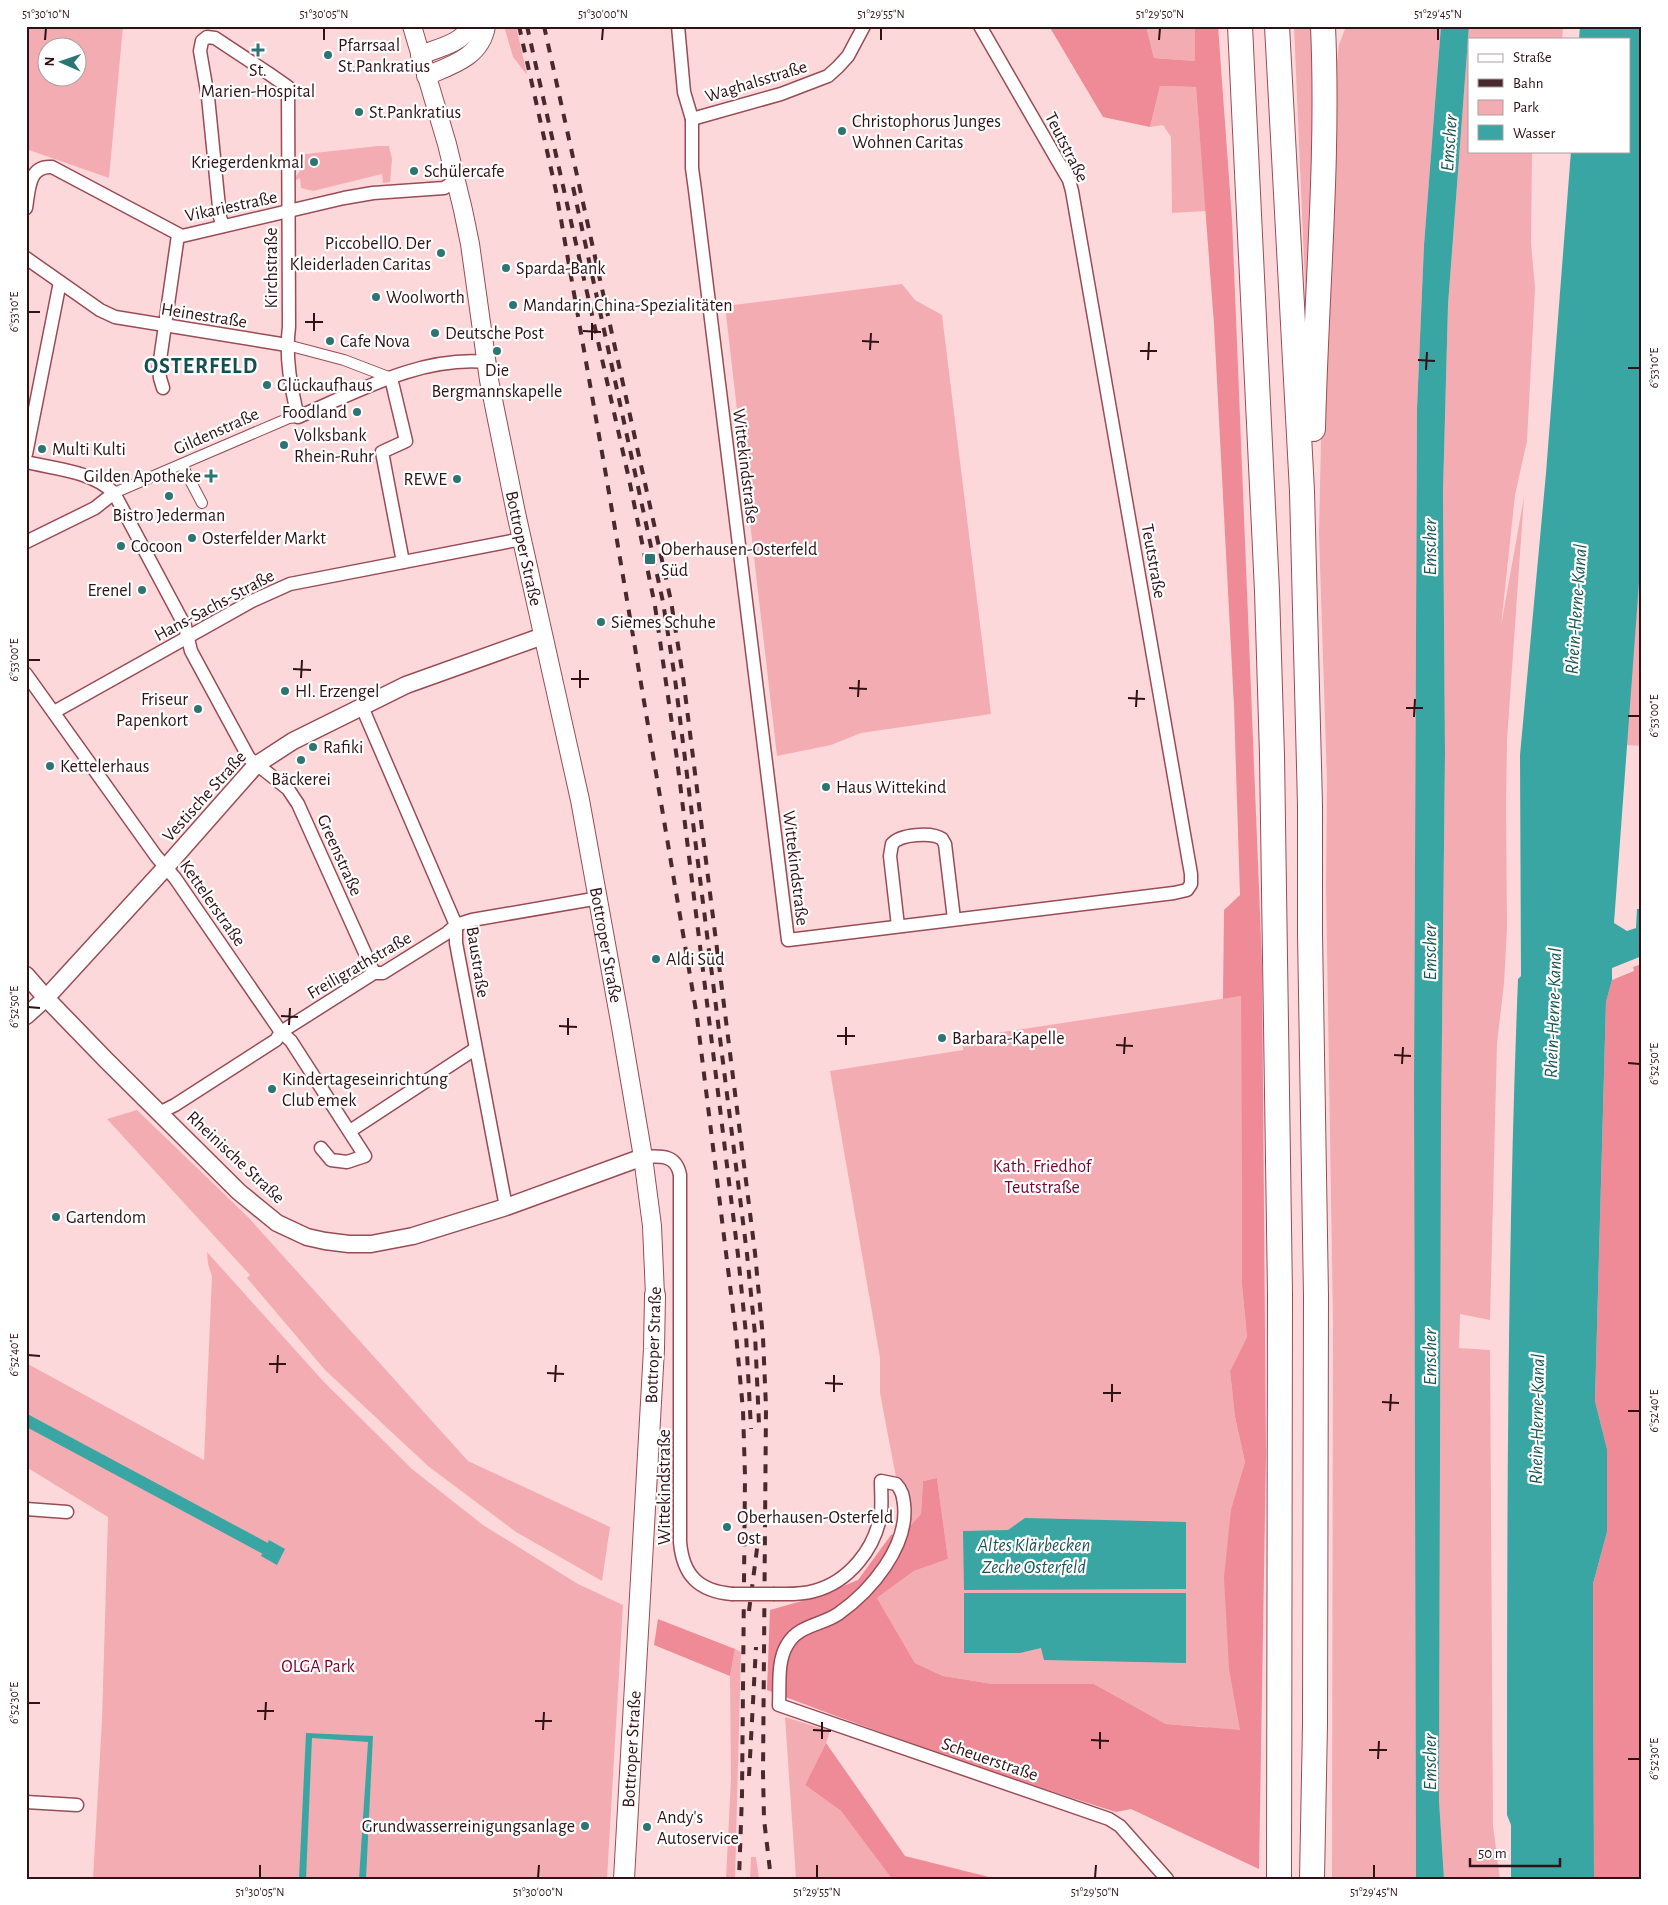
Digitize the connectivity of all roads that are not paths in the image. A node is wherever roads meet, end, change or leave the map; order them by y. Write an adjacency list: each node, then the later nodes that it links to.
1 (412, 26): 11 (main road, Bottroper Straße)
2 (471, 26): 11 (main road)
3 (486, 26): 12 (main road)
4 (678, 26): 14 (street, Wittekindstraße)
5 (864, 26): 14 (street, Waghalsstraße)
6 (980, 26): 45 (street, Teutstraße)
7 (1240, 26): 68 (highway)
8 (1277, 26): 31 (highway)
9 (1323, 26): 13 (highway)
10 (1339, 26): 13 (highway)
11 (420, 55): 12 (main road, Bottroper Straße)
12 (426, 76): 15 (main road, Bottroper Straße)
13 (1326, 84): 31 (highway)
14 (692, 119): 48 (street, Wittekindstraße)
15 (456, 181): 17 (street, Vikariestraße); 24 (main road, Bottroper Straße)
16 (26, 208): 19 (street, Vikariestraße)
17 (288, 212): 18 (street, Vikariestraße); 18 (street, Kirchstraße); 23 (street, Kirchstraße)
18 (223, 226): 19 (street, Vikariestraße)
19 (178, 235): 22 (street)
20 (26, 258): 21 (street, Heinestraße)
21 (60, 282): 22 (street, Heinestraße); 28 (street)
22 (164, 326): 23 (street, Heinestraße); 26 (street)
23 (287, 345): 25 (street, Heinestraße); 27 (street, Kirchstraße)
24 (486, 362): 25 (street, Gildenstraße); 34 (main road, Bottroper Straße)
25 (390, 378): 27 (street, Gildenstraße); 36 (street)
26 (163, 388)
27 (298, 417): 30 (street, Gildenstraße)
28 (26, 454)
29 (26, 462): 32 (street)
30 (182, 465): 32 (street, Gildenstraße); 33 (street)
31 (1302, 490): 69 (highway)
32 (114, 493): 35 (street, Gildenstraße); 38 (street, Greenstraße)
33 (202, 503)
34 (522, 539): 36 (street, Hans-Sachs-Straße); 37 (main road, Bottroper Straße)
35 (26, 542)
36 (403, 562): 38 (street, Hans-Sachs-Straße)
37 (543, 636): 40 (street, Vestische Straße); 44 (main road, Bottroper Straße)
38 (188, 637): 41 (street, Hans-Sachs-Straße); 42 (street, Greenstraße)
39 (26, 674): 41 (street, Kettelerstraße)
40 (362, 707): 42 (street, Vestische Straße); 46 (street, Baustraße)
41 (54, 712): 43 (street, Kettelerstraße)
42 (256, 765): 43 (street, Vestische Straße); 50 (street, Greenstraße)
43 (166, 868): 51 (street, Vestische Straße); 53 (street, Kettelerstraße)
44 (599, 898): 46 (street, Freiligrathstraße); 58 (main road, Bottroper Straße)
45 (954, 919): 47 (street, Teutstraße); 47 (street)
46 (456, 925): 50 (street, Freiligrathstraße); 54 (street, Baustraße)
47 (898, 926): 48 (street, Teutstraße)
48 (788, 940)
49 (26, 974): 51 (street, Rheinische Straße)
50 (374, 974): 53 (street, Freiligrathstraße)
51 (46, 998): 52 (street, Vestische Straße); 55 (street, Rheinische Straße)
52 (26, 1016)
53 (282, 1032): 55 (street, Freiligrathstraße); 56 (street, Kettelerstraße)
54 (475, 1049): 56 (street); 59 (street, Baustraße)
55 (158, 1113): 59 (street, Rheinische Straße)
56 (350, 1131): 57 (street, Kettelerstraße)
57 (320, 1148)
58 (643, 1157): 59 (street, Rheinische Straße); 60 (main road, Bottroper Straße); 63 (street, Wittekindstraße, bridge)
59 (506, 1207)
60 (655, 1295): 66 (main road, Bottroper Straße)
61 (26, 1509): 62 (street)
62 (67, 1512)
63 (779, 1704): 67 (street, Scheuerstraße)
64 (26, 1802): 65 (street)
65 (77, 1804)
66 (624, 1879)
67 (1168, 1879)
68 (1279, 1879)
69 (1312, 1879)

